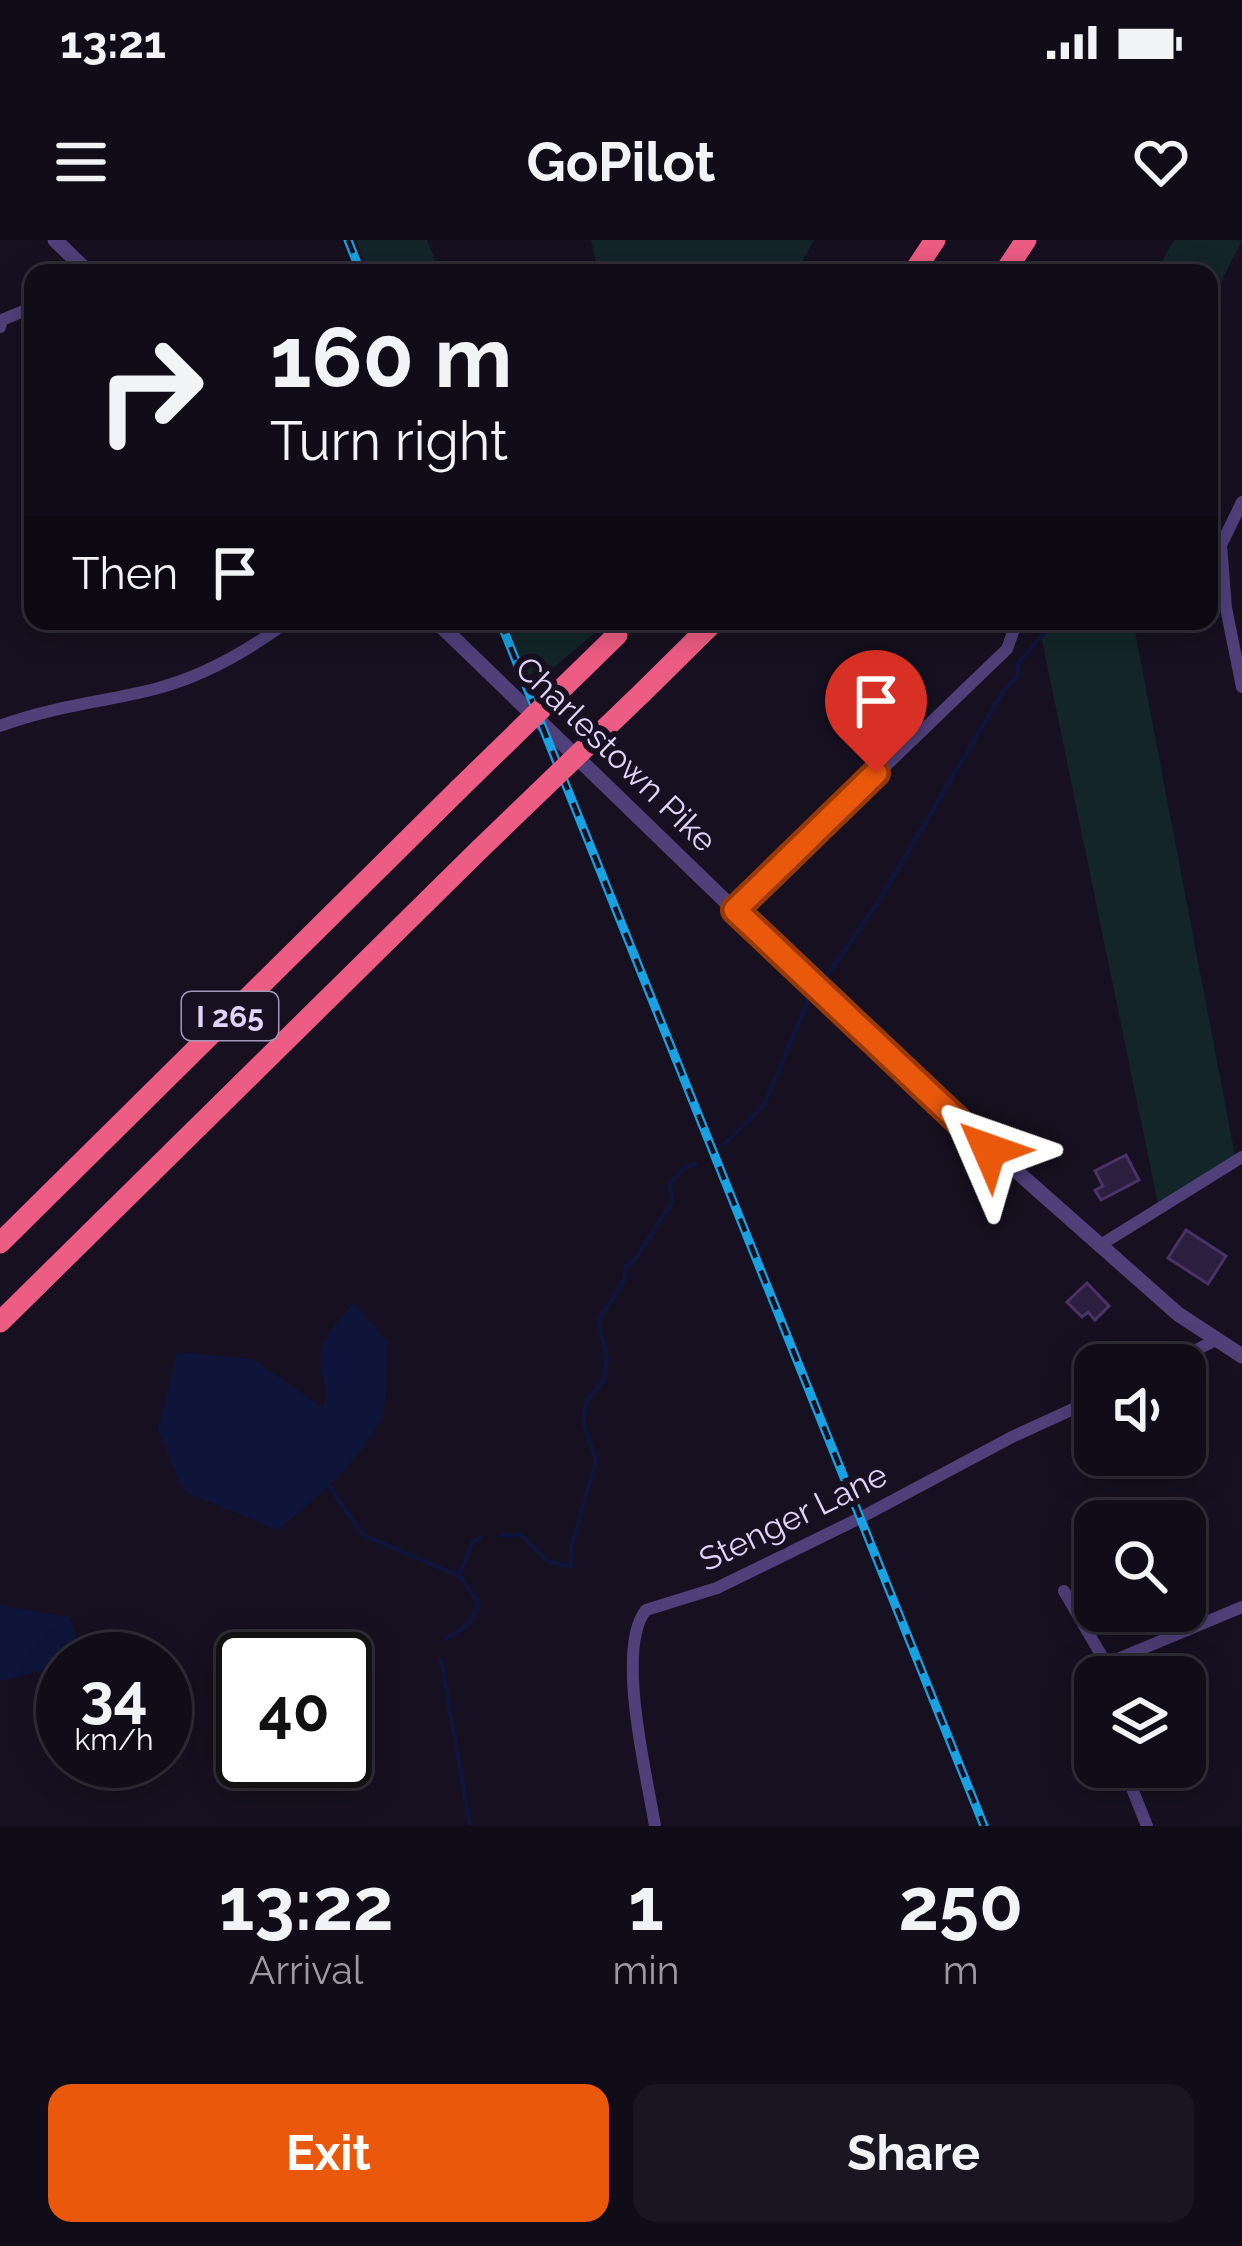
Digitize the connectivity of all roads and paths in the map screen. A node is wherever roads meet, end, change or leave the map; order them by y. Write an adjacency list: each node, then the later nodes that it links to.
1 (55, 240): 2 (street)
2 (79, 264)
3 (24, 310): 4 (street)
4 (0, 327)
5 (1242, 502): 11 (street)
6 (276, 630): 12 (street)
7 (445, 630): 13 (street, Charlestown Pike)
8 (622, 630): 15 (highway, I 265, bridge)
9 (706, 630): 17 (highway, I 265, bridge)
10 (1014, 630): 13 (street)
11 (1242, 687)
12 (0, 726)
13 (735, 910): 16 (street, Charlestown Pike)
14 (1242, 1157): 16 (street)
15 (0, 1243)
16 (1102, 1244): 18 (street, Charlestown Pike)
17 (0, 1322)
18 (1214, 1341): 19 (street); 20 (street, Charlestown Pike)
19 (1206, 1345)
20 (1242, 1356)
21 (1074, 1409): 27 (street, Stenger Lane)
22 (1064, 1591): 24 (street)
23 (1242, 1607): 25 (street)
24 (1103, 1656)
25 (1140, 1656)
26 (1133, 1788): 28 (street)
27 (655, 1826)
28 (1147, 1826)

